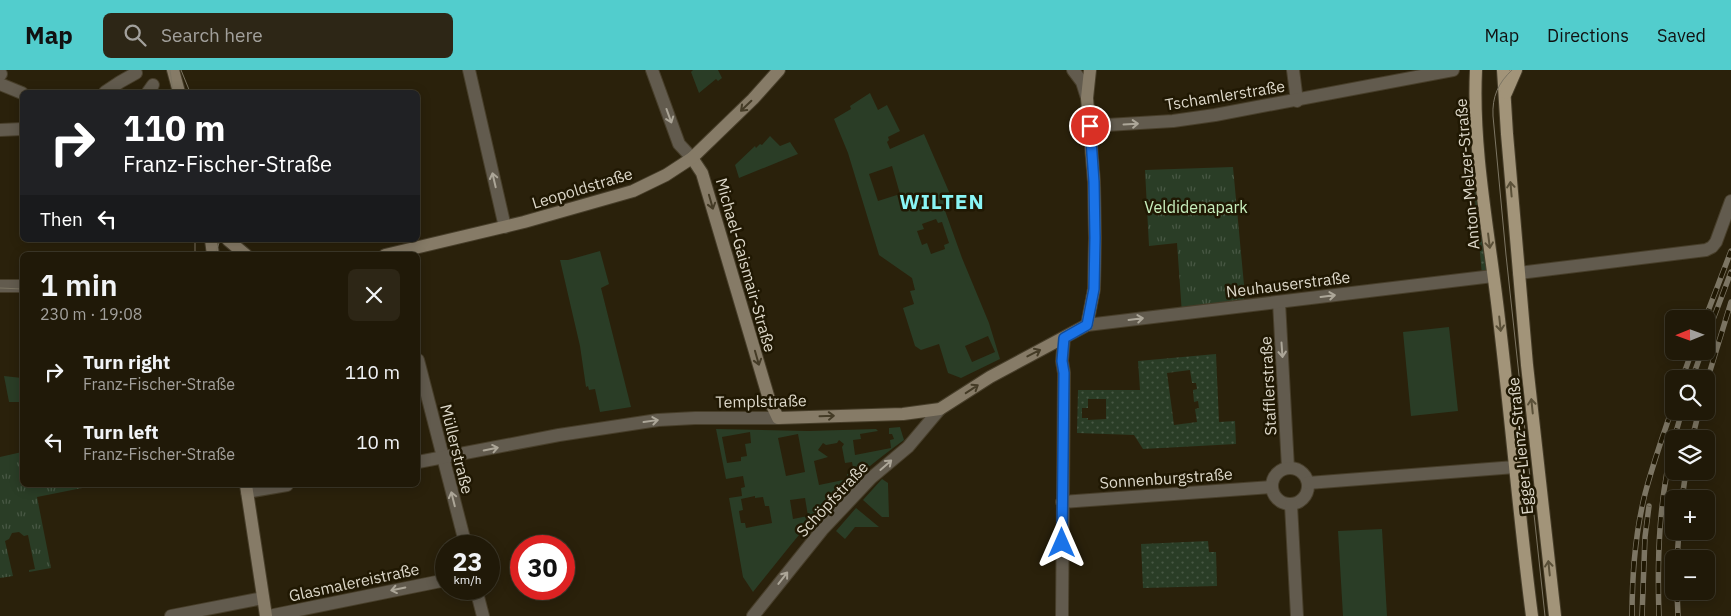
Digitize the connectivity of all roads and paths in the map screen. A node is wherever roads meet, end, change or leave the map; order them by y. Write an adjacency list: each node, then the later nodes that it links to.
1 (173, 70): 15 (street)
2 (469, 70): 25 (street, one-way to 2)
3 (652, 70): 23 (street, Michael-Gaismair-Straße, one-way to 23)
4 (779, 70): 23 (street, Leopoldstraße, one-way to 23)
5 (1073, 70): 17 (street)
6 (1090, 70): 17 (street)
7 (1293, 70): 19 (street)
8 (1453, 70): 19 (street, Tschamlerstraße)
9 (1476, 70): 30 (main road, Anton-Melzer-Straße, one-way to 30)
10 (1503, 70): 18 (main road)
11 (1516, 70): 18 (main road)
12 (136, 73): 14 (street)
13 (0, 77): 16 (street)
14 (109, 90)
15 (178, 90)
16 (20, 92)
17 (1087, 98): 20 (street)
18 (1504, 98): 29 (main road, one-way to 18)
19 (1297, 100): 20 (street, Tschamlerstraße, one-way to 19)
20 (1090, 126): 34 (street)
21 (20, 128): 22 (street)
22 (0, 130)
23 (692, 158): 25 (street, Leopoldstraße); 38 (street, Michael-Gaismair-Straße, one-way to 38)
24 (1731, 201): 29 (street)
25 (505, 227): 28 (street, Leopoldstraße)
26 (230, 242): 27 (street)
27 (242, 252)
28 (401, 252)
29 (1519, 273): 60 (main road, Egger-Lienz-Straße, one-way to 29)
30 (1493, 276): 33 (street, Neuhauserstraße, one-way to 30); 41 (main road, Egger-Lienz-Straße, one-way to 41)
31 (0, 286): 32 (street)
32 (20, 286)
33 (1279, 302): 34 (street, Neuhauserstraße, one-way to 33); 42 (street, Stafflerstraße, one-way to 42)
34 (1087, 325): 35 (street, Templstraße)
35 (1064, 338): 37 (street, Templstraße, one-way to 35); 47 (street)
36 (420, 368): 39 (street, Müllerstraße)
37 (940, 409): 38 (street, Templstraße, one-way to 37); 56 (street, Schöpfstraße, one-way to 37)
38 (778, 418): 39 (street, Templstraße, one-way to 38)
39 (443, 458): 40 (street, Templstraße); 49 (street, Müllerstraße, one-way to 39)
40 (420, 462)
41 (1515, 467): 43 (street); 59 (main road, Egger-Lienz-Straße)
42 (1288, 468): 43 (street); 45 (street)
43 (1308, 484): 48 (street)
44 (260, 487): 46 (street)
45 (1272, 487): 47 (street, Sonnenburgstraße); 48 (street)
46 (247, 488): 51 (street)
47 (1062, 502): 57 (street)
48 (1291, 504): 58 (street)
49 (463, 535)
50 (435, 582): 54 (street, Glasmalereistraße, one-way to 54)
51 (263, 598): 53 (street); 54 (street)
52 (479, 600): 55 (street)
53 (171, 616)
54 (267, 616)
55 (483, 616)
56 (753, 616)
57 (1062, 616)
58 (1297, 616)
59 (1532, 616)
60 (1555, 616)

